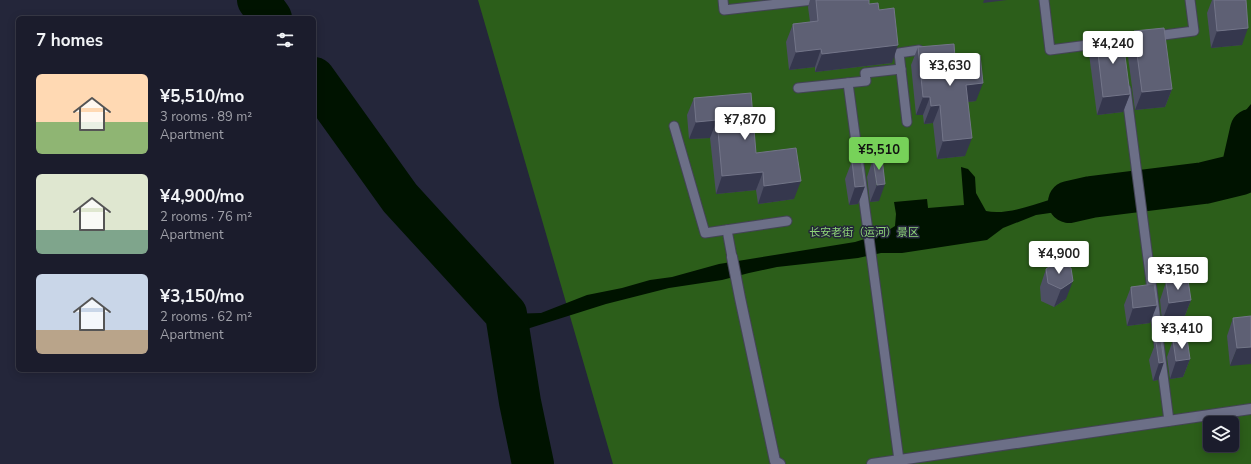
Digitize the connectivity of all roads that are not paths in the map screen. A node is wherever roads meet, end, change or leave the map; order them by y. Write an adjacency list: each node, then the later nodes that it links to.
1 (722, 0): 2 (lane)
2 (812, 0)
3 (1044, 0): 4 (lane)
4 (1190, 0)
5 (919, 50): 6 (lane)
6 (901, 69): 8 (lane); 10 (lane)
7 (1125, 80): 16 (lane)
8 (848, 83): 9 (lane); 17 (lane)
9 (798, 88)
10 (907, 122)
11 (674, 126): 13 (lane)
12 (787, 221): 13 (lane)
13 (727, 230): 14 (lane)
14 (732, 257): 18 (street)
15 (1251, 409): 16 (street)
16 (1169, 421): 17 (street)
17 (899, 460): 19 (street)
18 (780, 464)
19 (872, 464)

